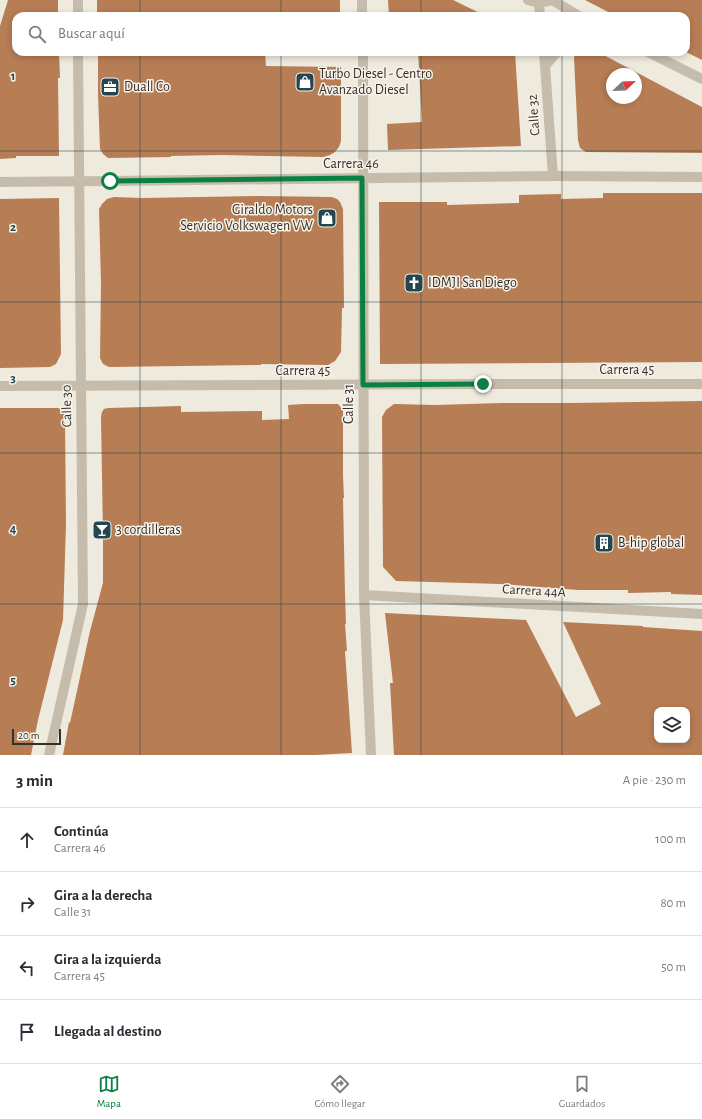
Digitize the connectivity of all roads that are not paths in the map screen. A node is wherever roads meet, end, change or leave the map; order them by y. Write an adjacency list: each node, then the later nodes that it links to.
1 (78, 0): 6 (street)
2 (362, 0): 7 (street)
3 (528, 0): 5 (street)
4 (552, 0): 5 (street); 9 (street)
5 (539, 3): 8 (street)
6 (78, 12)
7 (362, 12)
8 (540, 12)
9 (572, 12)
10 (78, 56): 20 (street, Calle 30)
11 (362, 56): 19 (street, Calle 31)
12 (544, 56): 15 (street, Calle 32)
13 (554, 56): 15 (street)
14 (656, 56): 16 (street)
15 (545, 66): 17 (street, Calle 32)
16 (702, 79)
17 (553, 176): 18 (street, Carrera 46); 19 (street, Carrera 46)
18 (702, 177)
19 (362, 178): 20 (street, Carrera 46); 23 (street, Calle 31)
20 (79, 181): 21 (street, Carrera 46); 25 (street, Calle 30)
21 (0, 182)
22 (702, 384): 23 (street, Carrera 45)
23 (363, 385): 25 (street, Carrera 45); 26 (street, Calle 31)
24 (0, 386): 25 (street, Carrera 45)
25 (81, 386): 28 (street, Calle 30)
26 (364, 595): 27 (street, Carrera 44A); 29 (street, Calle 31)
27 (702, 614)
28 (49, 755)
29 (371, 755)

